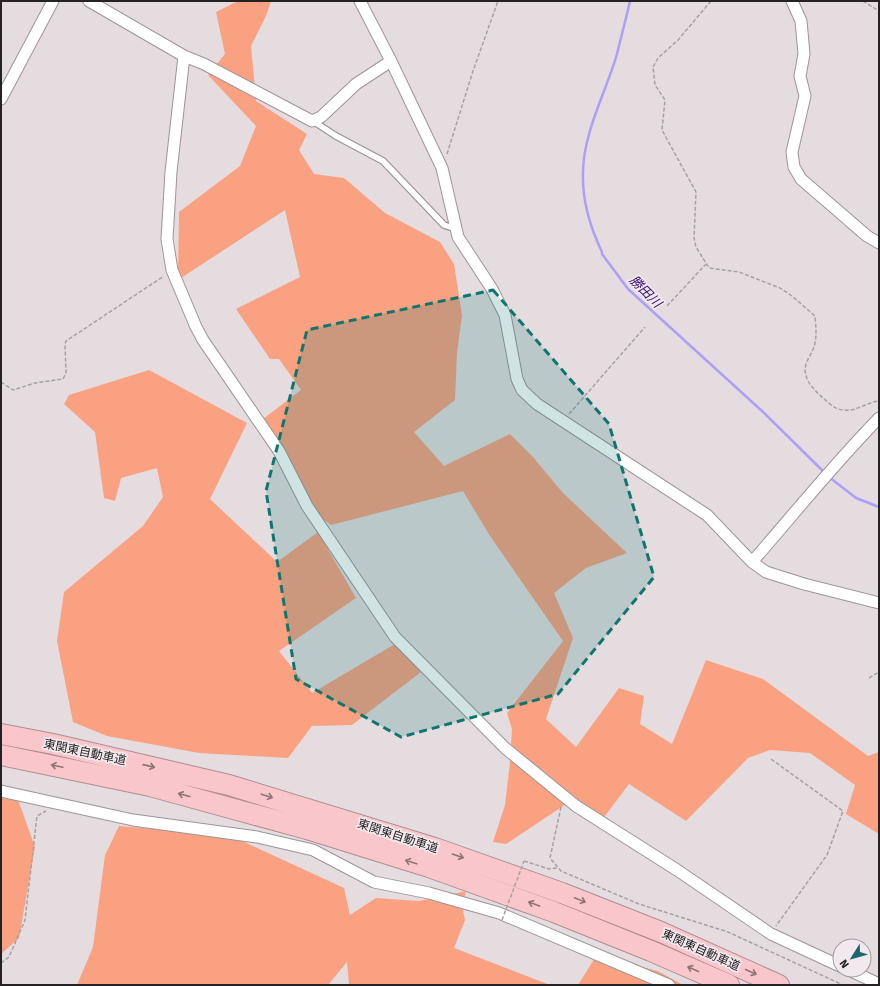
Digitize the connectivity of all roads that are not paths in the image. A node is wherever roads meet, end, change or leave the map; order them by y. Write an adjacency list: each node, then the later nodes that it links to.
1 (53, 1): 7 (street)
2 (89, 1): 5 (street)
3 (360, 1): 6 (street)
4 (792, 1): 10 (street)
5 (184, 56): 8 (street); 17 (street)
6 (391, 61): 8 (street); 9 (street)
7 (1, 99)
8 (312, 121): 9 (lane)
9 (456, 229): 12 (street)
10 (879, 243)
11 (879, 418): 12 (street)
12 (752, 562): 13 (street)
13 (879, 603)
14 (1, 734): 22 (highway, 東関東自動車道, one-way to 22)
15 (1, 755): 21 (highway, 東関東自動車道, one-way to 15)
16 (1, 791): 20 (street)
17 (832, 962)
18 (866, 978): 19 (street)
19 (879, 984)
20 (669, 985)
21 (729, 985)
22 (779, 985)

